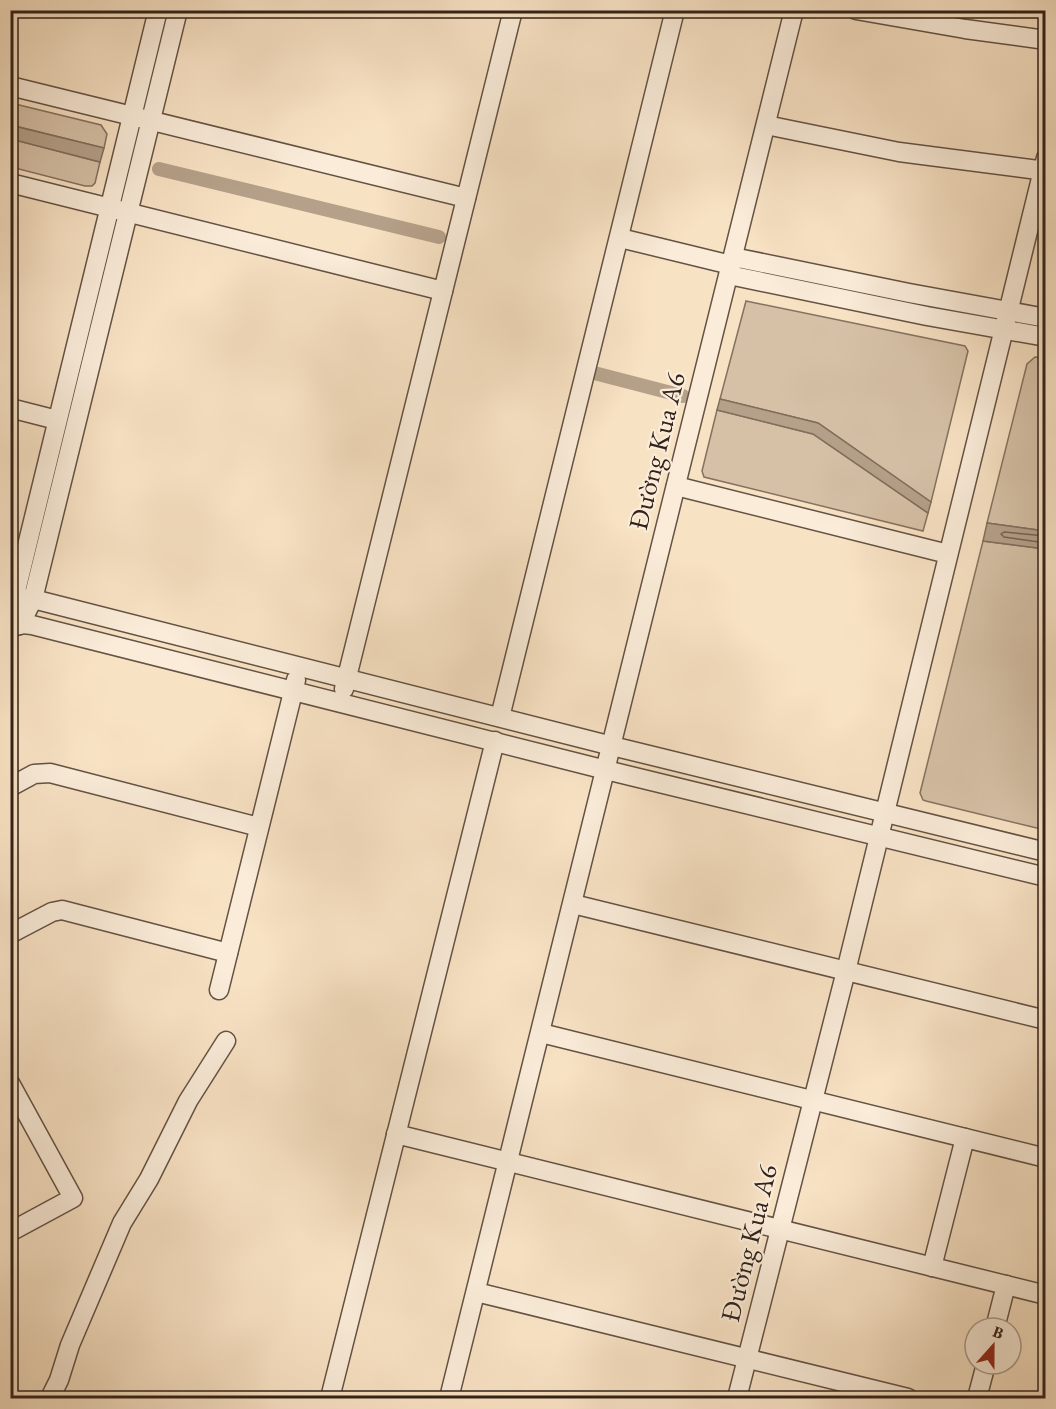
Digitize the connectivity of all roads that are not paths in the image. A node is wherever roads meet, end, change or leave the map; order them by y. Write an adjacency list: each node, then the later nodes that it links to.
1 (158, 10): 9 (street)
2 (178, 10): 10 (street)
3 (513, 10): 14 (street)
4 (675, 10): 17 (street)
5 (794, 10): 11 (street, Đường Kua A6)
6 (856, 10): 7 (street)
7 (1046, 40)
8 (10, 86): 9 (street)
9 (132, 117): 10 (street); 15 (street)
10 (152, 122): 14 (street); 16 (street)
11 (766, 125): 12 (street); 18 (street, Đường Kua A6)
12 (1044, 166): 20 (street, Đường Kua A6)
13 (10, 183): 15 (street)
14 (466, 198): 19 (street)
15 (109, 208): 16 (street); 25 (street)
16 (128, 213): 19 (street); 28 (street)
17 (620, 238): 18 (street); 35 (street)
18 (731, 266): 20 (street); 22 (street); 26 (street, Đường Kua A6)
19 (443, 291): 32 (street)
20 (1007, 312): 21 (street); 22 (street, Đường Kua A6)
21 (1046, 318)
22 (1003, 330): 23 (street); 27 (street, Đường Kua A6)
23 (1046, 337)
24 (10, 408): 25 (street)
25 (57, 420): 29 (street)
26 (676, 486): 27 (street); 37 (street, Đường Kua A6)
27 (948, 554): 40 (street, Đường Kua A6)
28 (33, 599): 29 (street); 30 (street); 31 (street)
29 (12, 600): 30 (street)
30 (15, 627): 33 (street)
31 (299, 666): 32 (street); 33 (street)
32 (347, 678): 34 (street); 35 (street)
33 (293, 691): 34 (street); 41 (street)
34 (341, 703): 36 (street)
35 (500, 717): 37 (street)
36 (495, 741): 38 (street); 55 (street)
37 (612, 746): 38 (street, Đường Kua A6); 40 (street)
38 (606, 770): 42 (street); 45 (street, Đường Kua A6)
39 (10, 787): 41 (street)
40 (884, 813): 42 (street, Đường Kua A6); 43 (street)
41 (259, 827): 47 (street)
42 (879, 835): 44 (street); 48 (street, Đường Kua A6)
43 (1046, 852)
44 (1046, 877)
45 (573, 904): 48 (street); 51 (street, Đường Kua A6)
46 (10, 934): 47 (street)
47 (228, 953): 49 (street)
48 (846, 971): 50 (street); 54 (street, Đường Kua A6)
49 (219, 990)
50 (1046, 1020)
51 (541, 1033): 54 (street); 58 (street, Đường Kua A6)
52 (226, 1041): 68 (street)
53 (10, 1083): 60 (street)
54 (812, 1100): 56 (street); 59 (street, Đường Kua A6)
55 (396, 1134): 58 (street); 69 (street)
56 (965, 1138): 57 (street); 61 (street)
57 (1046, 1158)
58 (508, 1162): 59 (street); 63 (street, Đường Kua A6)
59 (780, 1229): 61 (street); 66 (street, Đường Kua A6)
60 (10, 1232)
61 (932, 1267): 62 (street)
62 (1006, 1285): 64 (street); 65 (street)
63 (476, 1292): 66 (street); 70 (street, Đường Kua A6)
64 (1046, 1295)
65 (998, 1316)
66 (747, 1359): 71 (street, Đường Kua A6); 72 (street)
67 (982, 1376): 73 (street)
68 (50, 1398)
69 (330, 1398)
70 (449, 1398)
71 (737, 1398)
72 (908, 1398)
73 (976, 1398)

